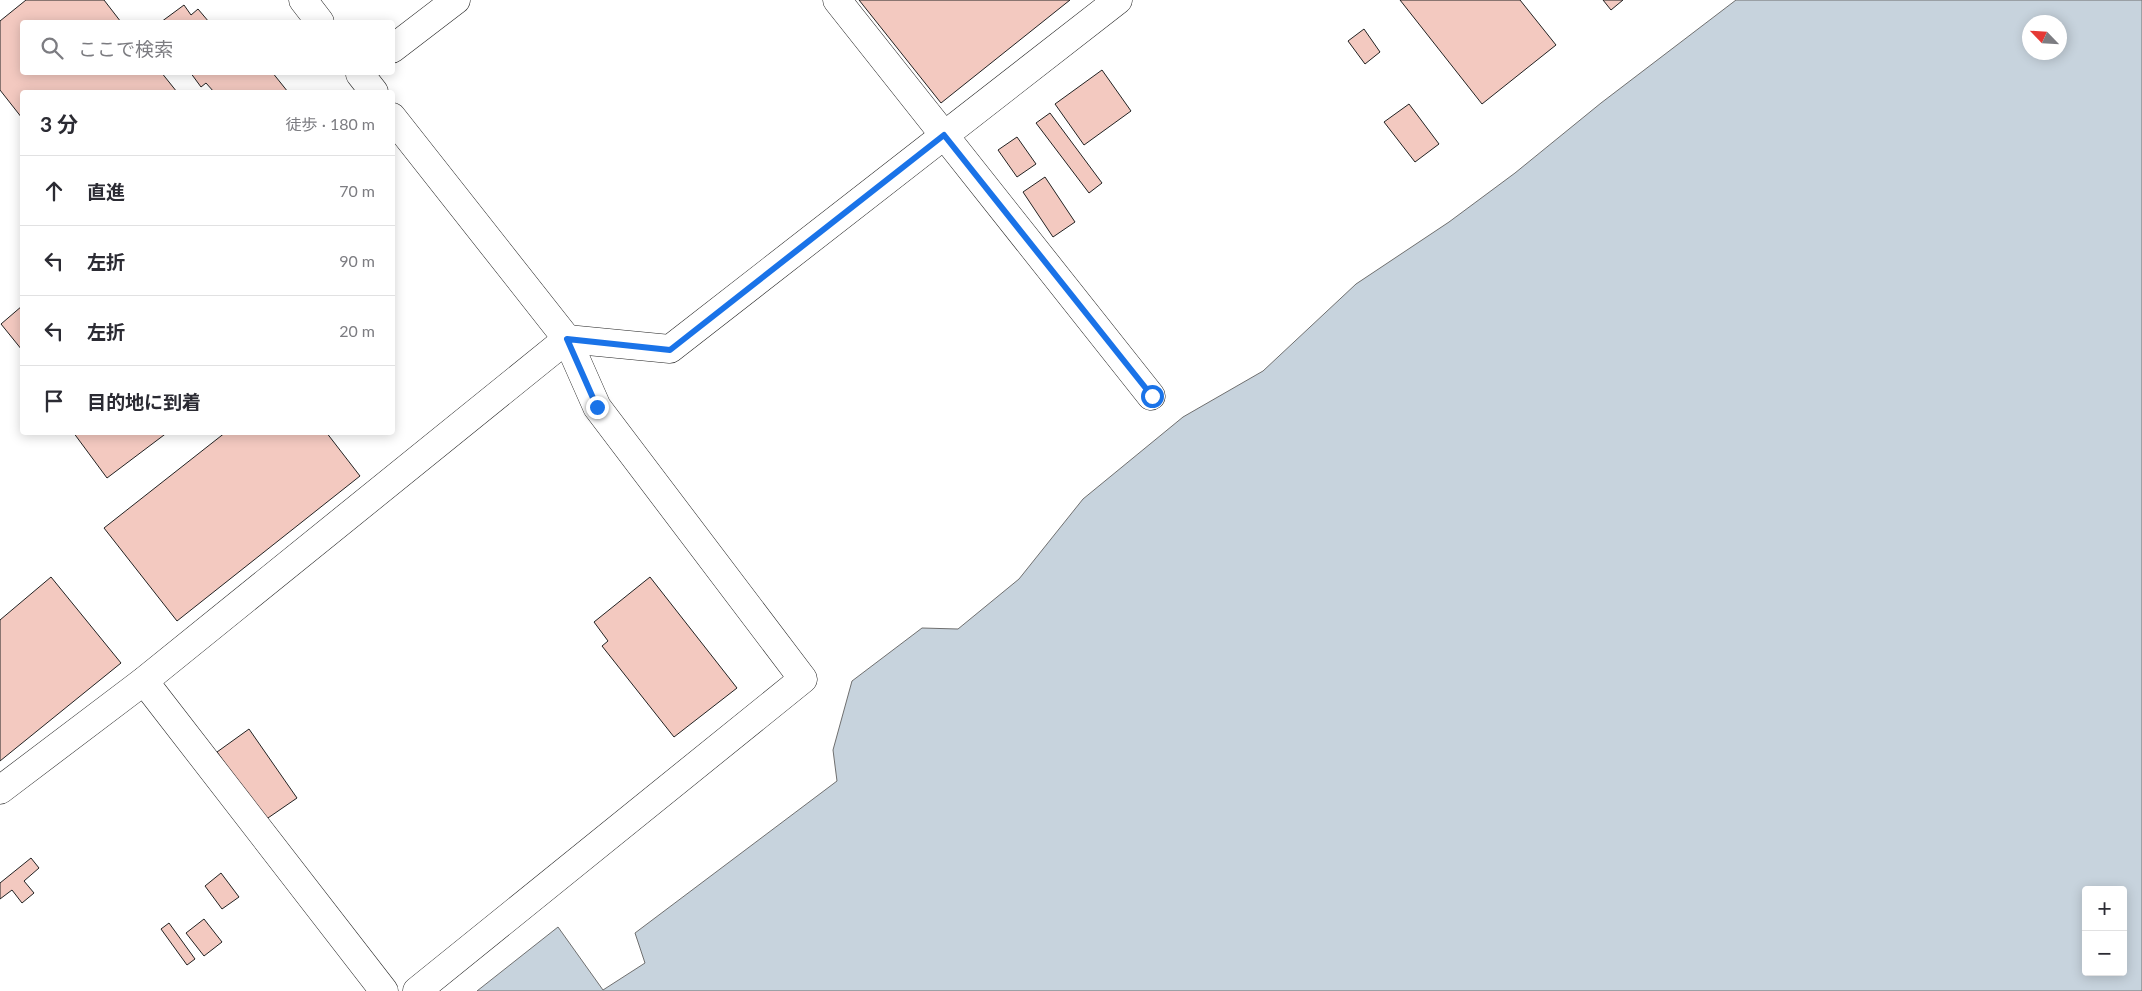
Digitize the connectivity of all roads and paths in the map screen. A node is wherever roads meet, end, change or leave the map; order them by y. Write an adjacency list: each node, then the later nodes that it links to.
1 (303, 0): 5 (street)
2 (456, 0): 6 (street)
3 (837, 0): 8 (street)
4 (1118, 0): 8 (street)
5 (318, 20)
6 (395, 47)
7 (395, 121): 9 (street)
8 (944, 135): 9 (street); 10 (street)
9 (567, 339): 11 (street); 14 (street)
10 (1152, 396)
11 (144, 681): 12 (street); 13 (street)
12 (0, 790)
13 (384, 991)
14 (417, 991)

